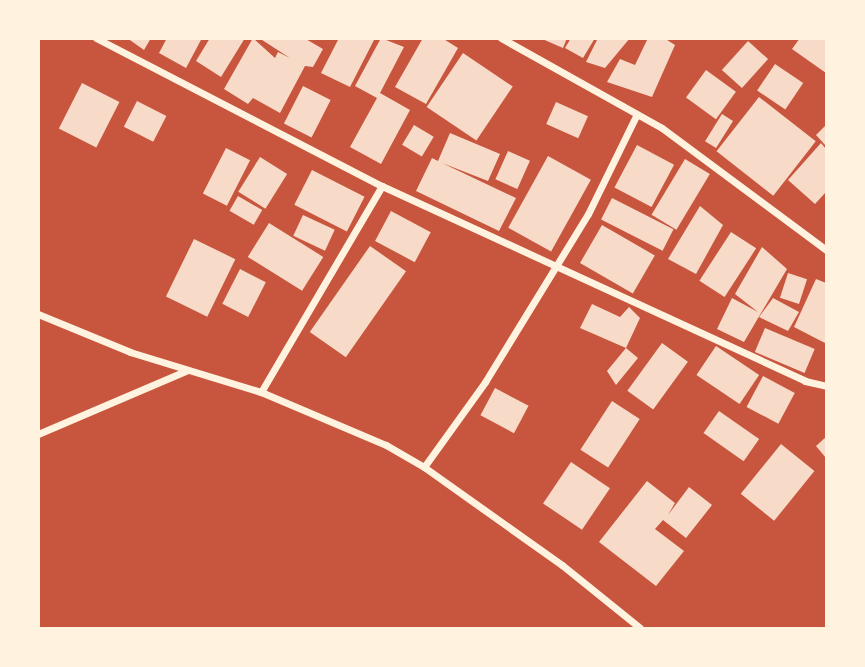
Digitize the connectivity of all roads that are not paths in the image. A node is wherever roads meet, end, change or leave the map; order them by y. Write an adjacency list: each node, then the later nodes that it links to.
1 (96, 38): 4 (street)
2 (501, 38): 3 (street)
3 (637, 114): 5 (street); 6 (street)
4 (382, 186): 6 (street); 10 (street)
5 (827, 250)
6 (557, 264): 9 (street); 12 (street)
7 (38, 314): 8 (street)
8 (186, 371): 10 (street); 11 (street)
9 (827, 386)
10 (261, 392): 12 (street)
11 (38, 434)
12 (424, 467): 13 (street)
13 (639, 628)

